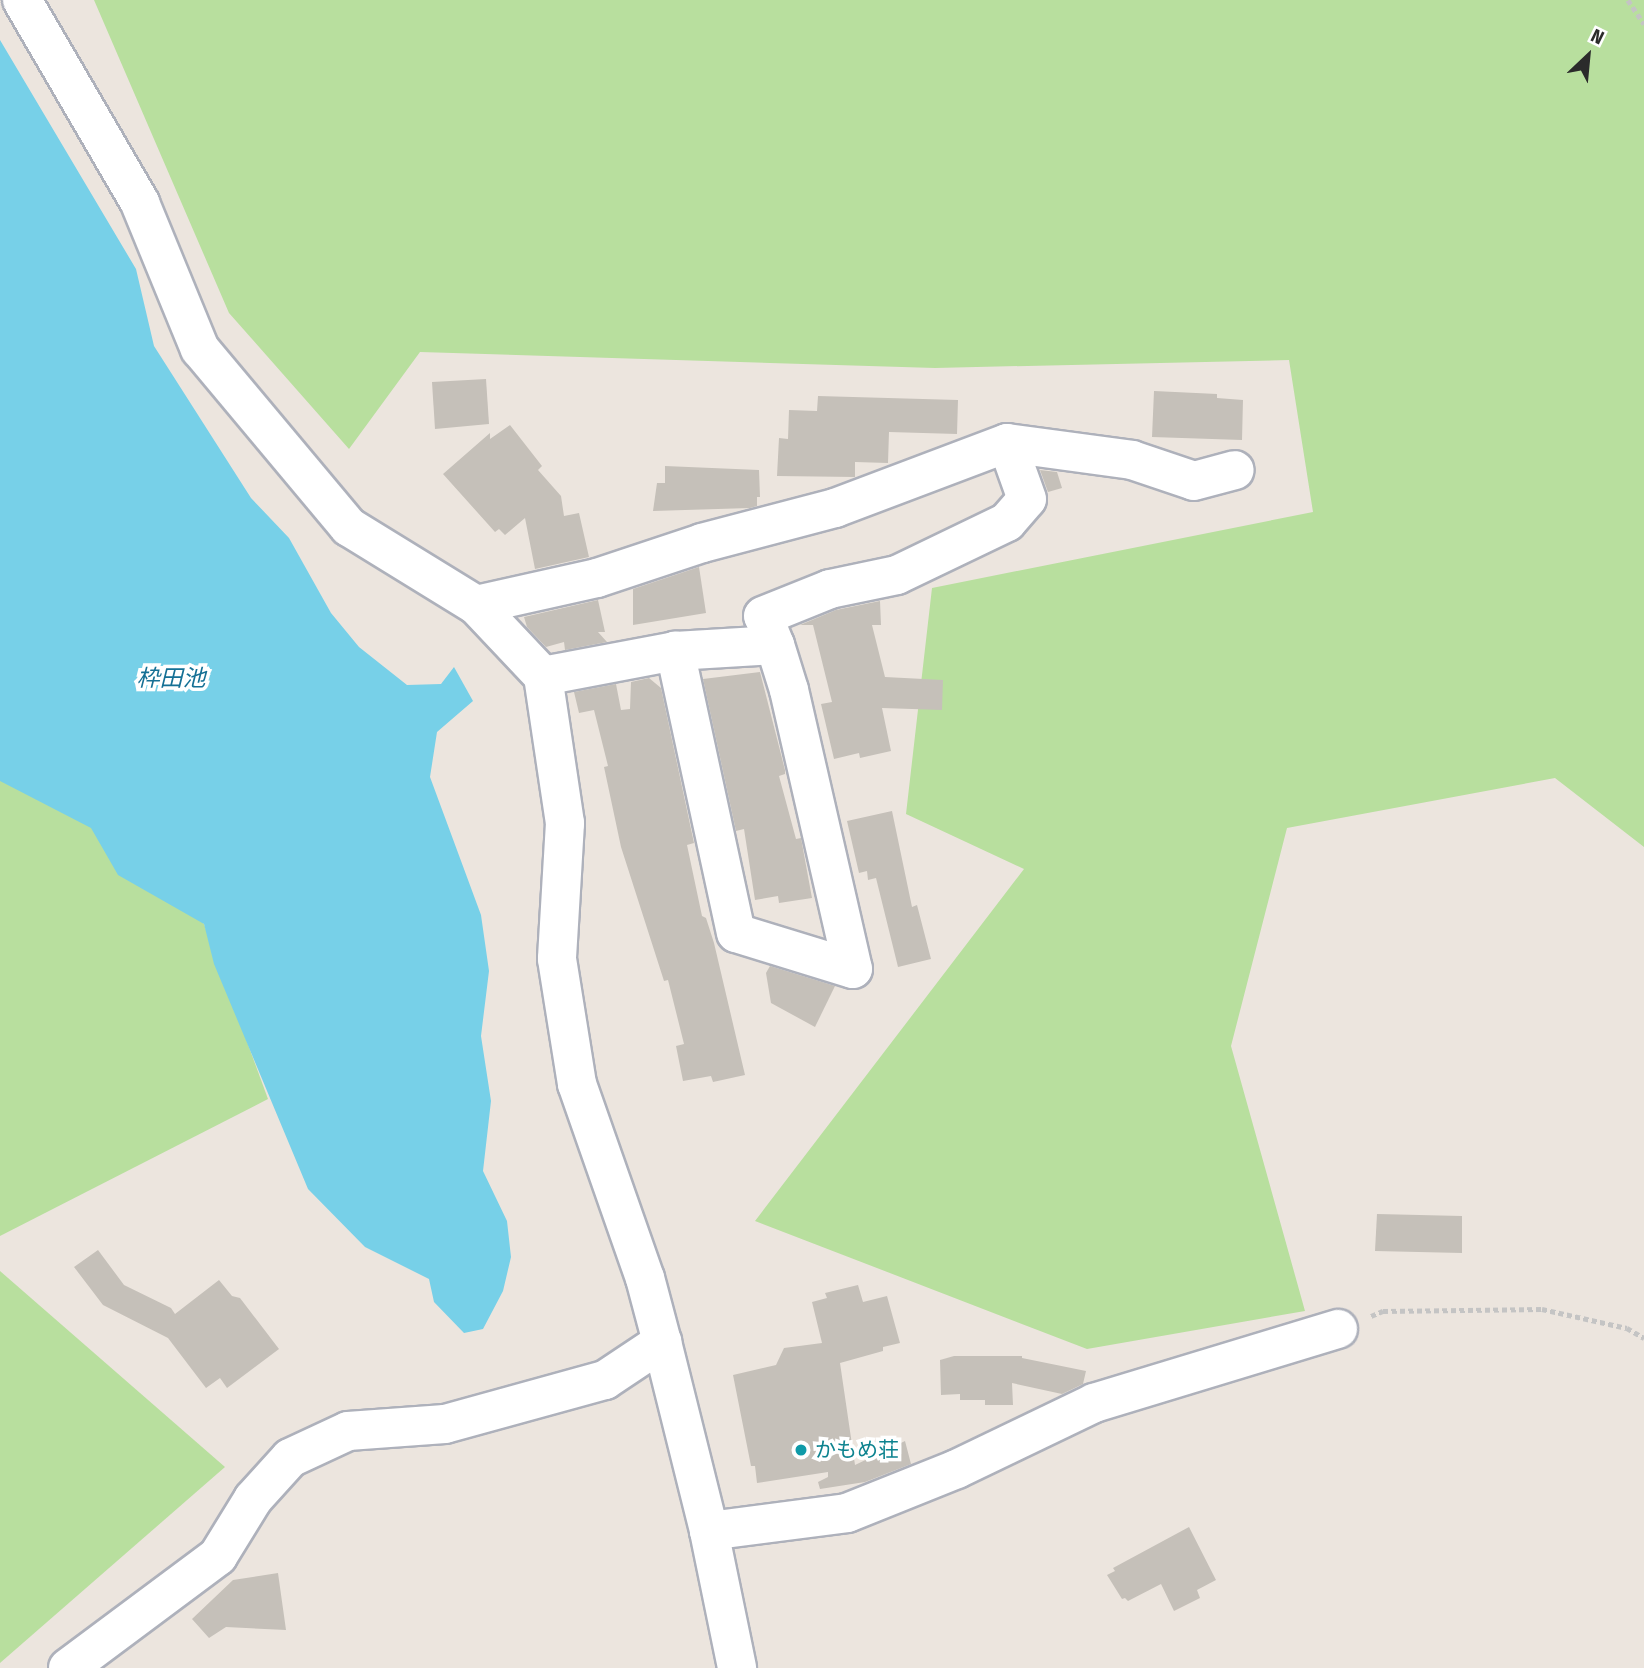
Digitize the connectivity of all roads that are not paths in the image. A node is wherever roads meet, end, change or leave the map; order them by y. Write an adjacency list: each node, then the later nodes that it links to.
1 (22, 0): 4 (street)
2 (1007, 443): 3 (street); 4 (street); 5 (street)
3 (1235, 470)
4 (476, 605): 7 (street)
5 (775, 645): 6 (street); 6 (street)
6 (675, 651): 7 (street)
7 (543, 676): 9 (street)
8 (1338, 1329): 10 (street)
9 (662, 1342): 10 (street); 11 (street)
10 (709, 1531): 12 (street)
11 (68, 1668)
12 (737, 1668)

